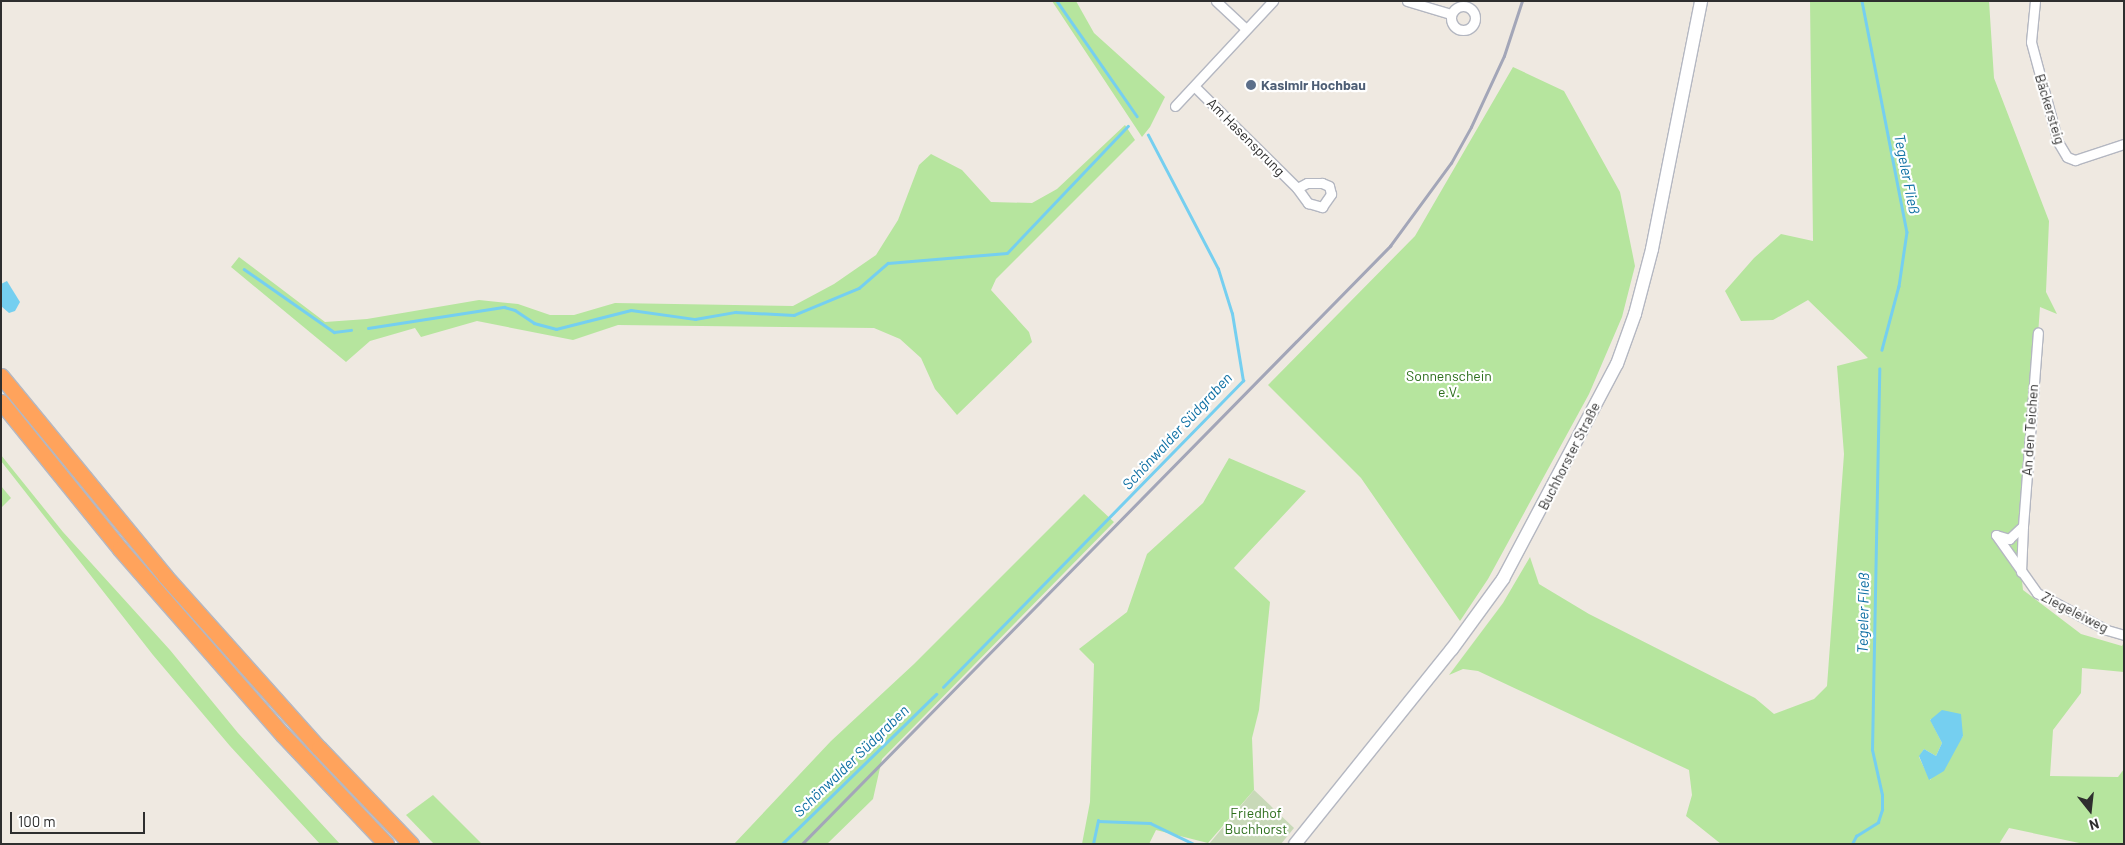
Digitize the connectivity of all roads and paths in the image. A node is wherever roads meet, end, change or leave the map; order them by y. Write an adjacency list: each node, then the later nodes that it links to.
1 (1216, 1): 7 (street)
2 (1273, 1): 7 (street, Am Hasensprung)
3 (1408, 1): 6 (street)
4 (1701, 1): 20 (main road, Buchhorster Straße)
5 (2035, 1): 10 (street, Bäckersteig)
6 (1451, 14)
7 (1246, 29): 8 (street, Am Hasensprung)
8 (1195, 87): 9 (street, Am Hasensprung); 11 (street, Am Hasensprung)
9 (1175, 106)
10 (2124, 144)
11 (1297, 188)
12 (2038, 334): 15 (street, An den Teichen)
13 (1, 376): 19 (highway)
14 (1, 402): 18 (highway)
15 (2023, 526): 16 (street, An den Teichen); 16 (street, Ziegeleiweg)
16 (2021, 572): 17 (street, Ziegeleiweg)
17 (2124, 635)
18 (386, 844)
19 (411, 844)
20 (1295, 844)

